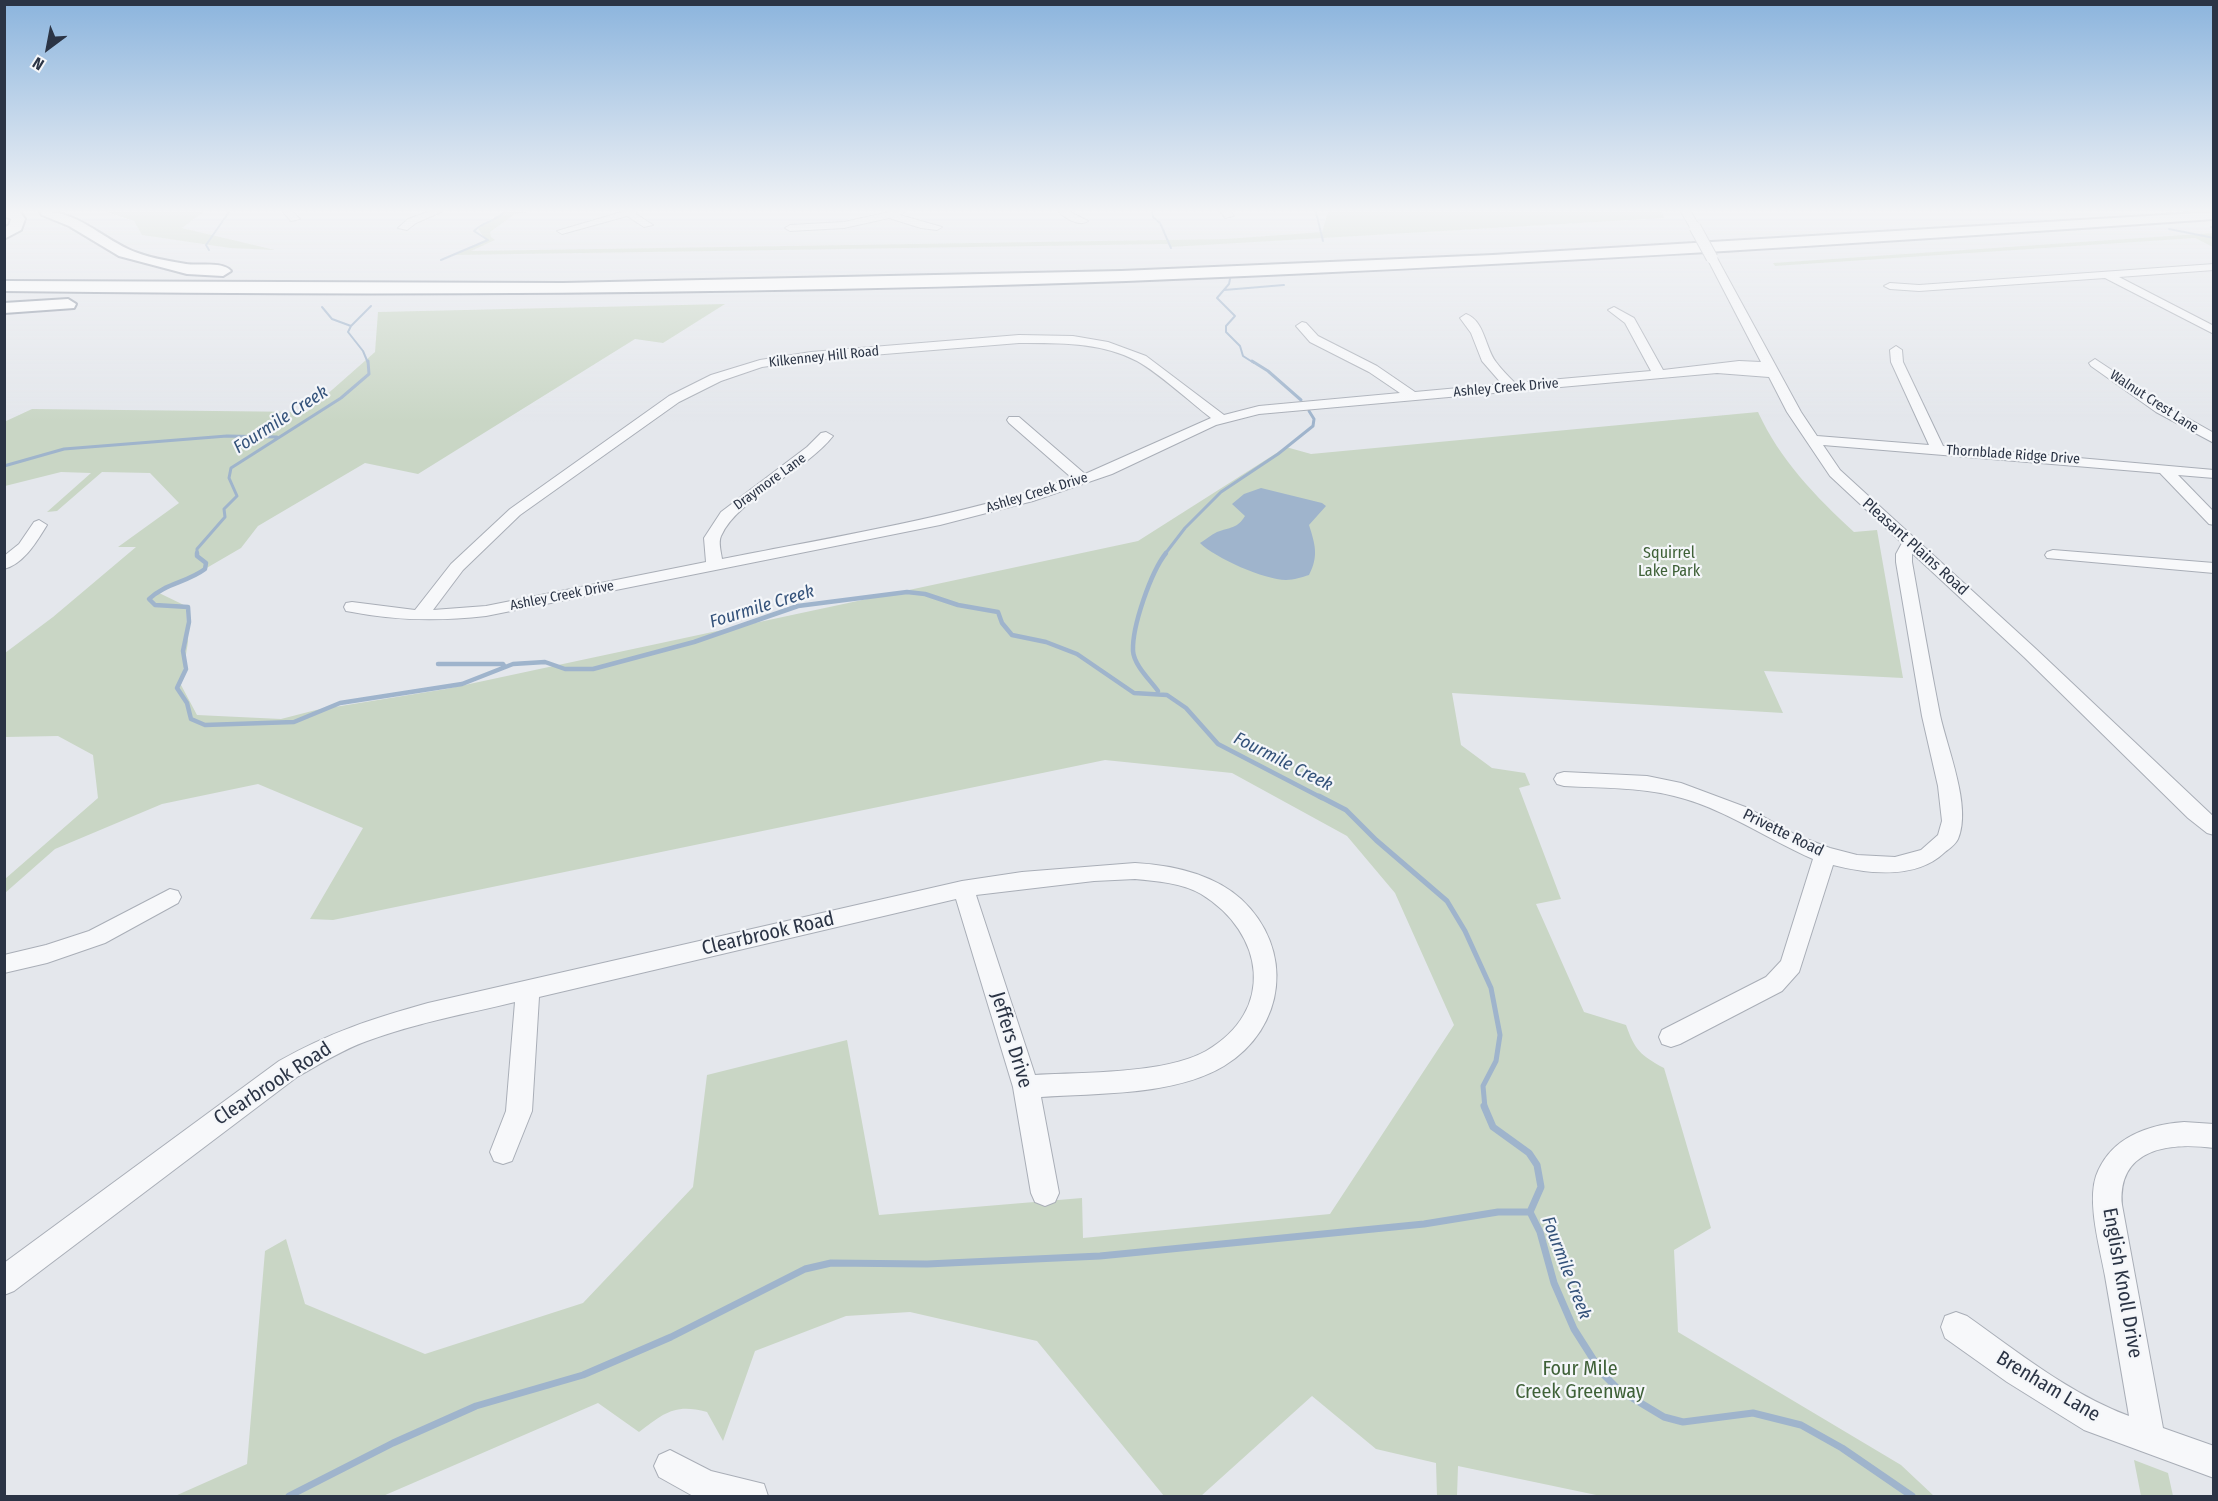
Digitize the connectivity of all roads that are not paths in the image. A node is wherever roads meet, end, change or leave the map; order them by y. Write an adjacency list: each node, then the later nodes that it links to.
1 (214, 282): 2 (highway)
2 (508, 282)
3 (866, 282): 9 (highway)
4 (1725, 282): 17 (street, Pleasant Plains Road, bridge)
5 (2005, 282): 8 (street)
6 (2120, 282): 14 (street)
7 (4, 286): 9 (highway)
8 (1890, 286)
9 (399, 289): 10 (highway)
10 (4, 309)
11 (1614, 310): 18 (street)
12 (1466, 318): 19 (street)
13 (1302, 326): 20 (street)
14 (2214, 331)
15 (1896, 350): 26 (street)
16 (2094, 363): 24 (street, Walnut Crest Lane)
17 (1771, 369): 18 (street, Ashley Creek Drive); 25 (street, Pleasant Plains Road)
18 (1659, 374): 19 (street, Ashley Creek Drive)
19 (1512, 388): 20 (street, Ashley Creek Drive)
20 (1412, 396): 21 (street, Ashley Creek Drive)
21 (1221, 418): 29 (street, Ashley Creek Drive); 38 (street, Kilkenney Hill Road)
22 (1014, 420): 29 (street)
23 (826, 436): 35 (street, Draymore Lane)
24 (2214, 439)
25 (1812, 440): 26 (street, Thornblade Ridge Drive); 32 (street, Pleasant Plains Road)
26 (1938, 450): 27 (street, Thornblade Ridge Drive)
27 (2164, 469): 28 (street, Thornblade Ridge Drive); 30 (street)
28 (2214, 474)
29 (1083, 480): 35 (street, Ashley Creek Drive)
30 (2214, 521)
31 (39, 525): 34 (street)
32 (1910, 543): 40 (street, Pleasant Plains Road); 41 (street, Privette Road)
33 (2053, 555): 36 (street)
34 (4, 564)
35 (714, 566): 38 (street, Ashley Creek Drive)
36 (2214, 568)
37 (352, 607): 38 (street, Ashley Creek Drive)
38 (420, 615)
39 (1564, 779): 41 (street, Privette Road)
40 (2214, 828)
41 (1825, 855): 46 (street)
42 (964, 890): 45 (street, Clearbrook Road); 47 (street, Jeffers Drive); 47 (street, Clearbrook Road)
43 (170, 897): 44 (street)
44 (4, 964)
45 (528, 990): 49 (street); 51 (street, Clearbrook Road)
46 (1671, 1037)
47 (1026, 1087): 50 (street, Jeffers Drive)
48 (2214, 1136): 53 (street, English Knoll Drive)
49 (503, 1152)
50 (1045, 1193)
51 (4, 1281)
52 (1956, 1327): 53 (street, Brenham Lane)
53 (2149, 1438): 54 (street, Brenham Lane)
54 (2214, 1462)
55 (670, 1466): 56 (street)
56 (752, 1497)

